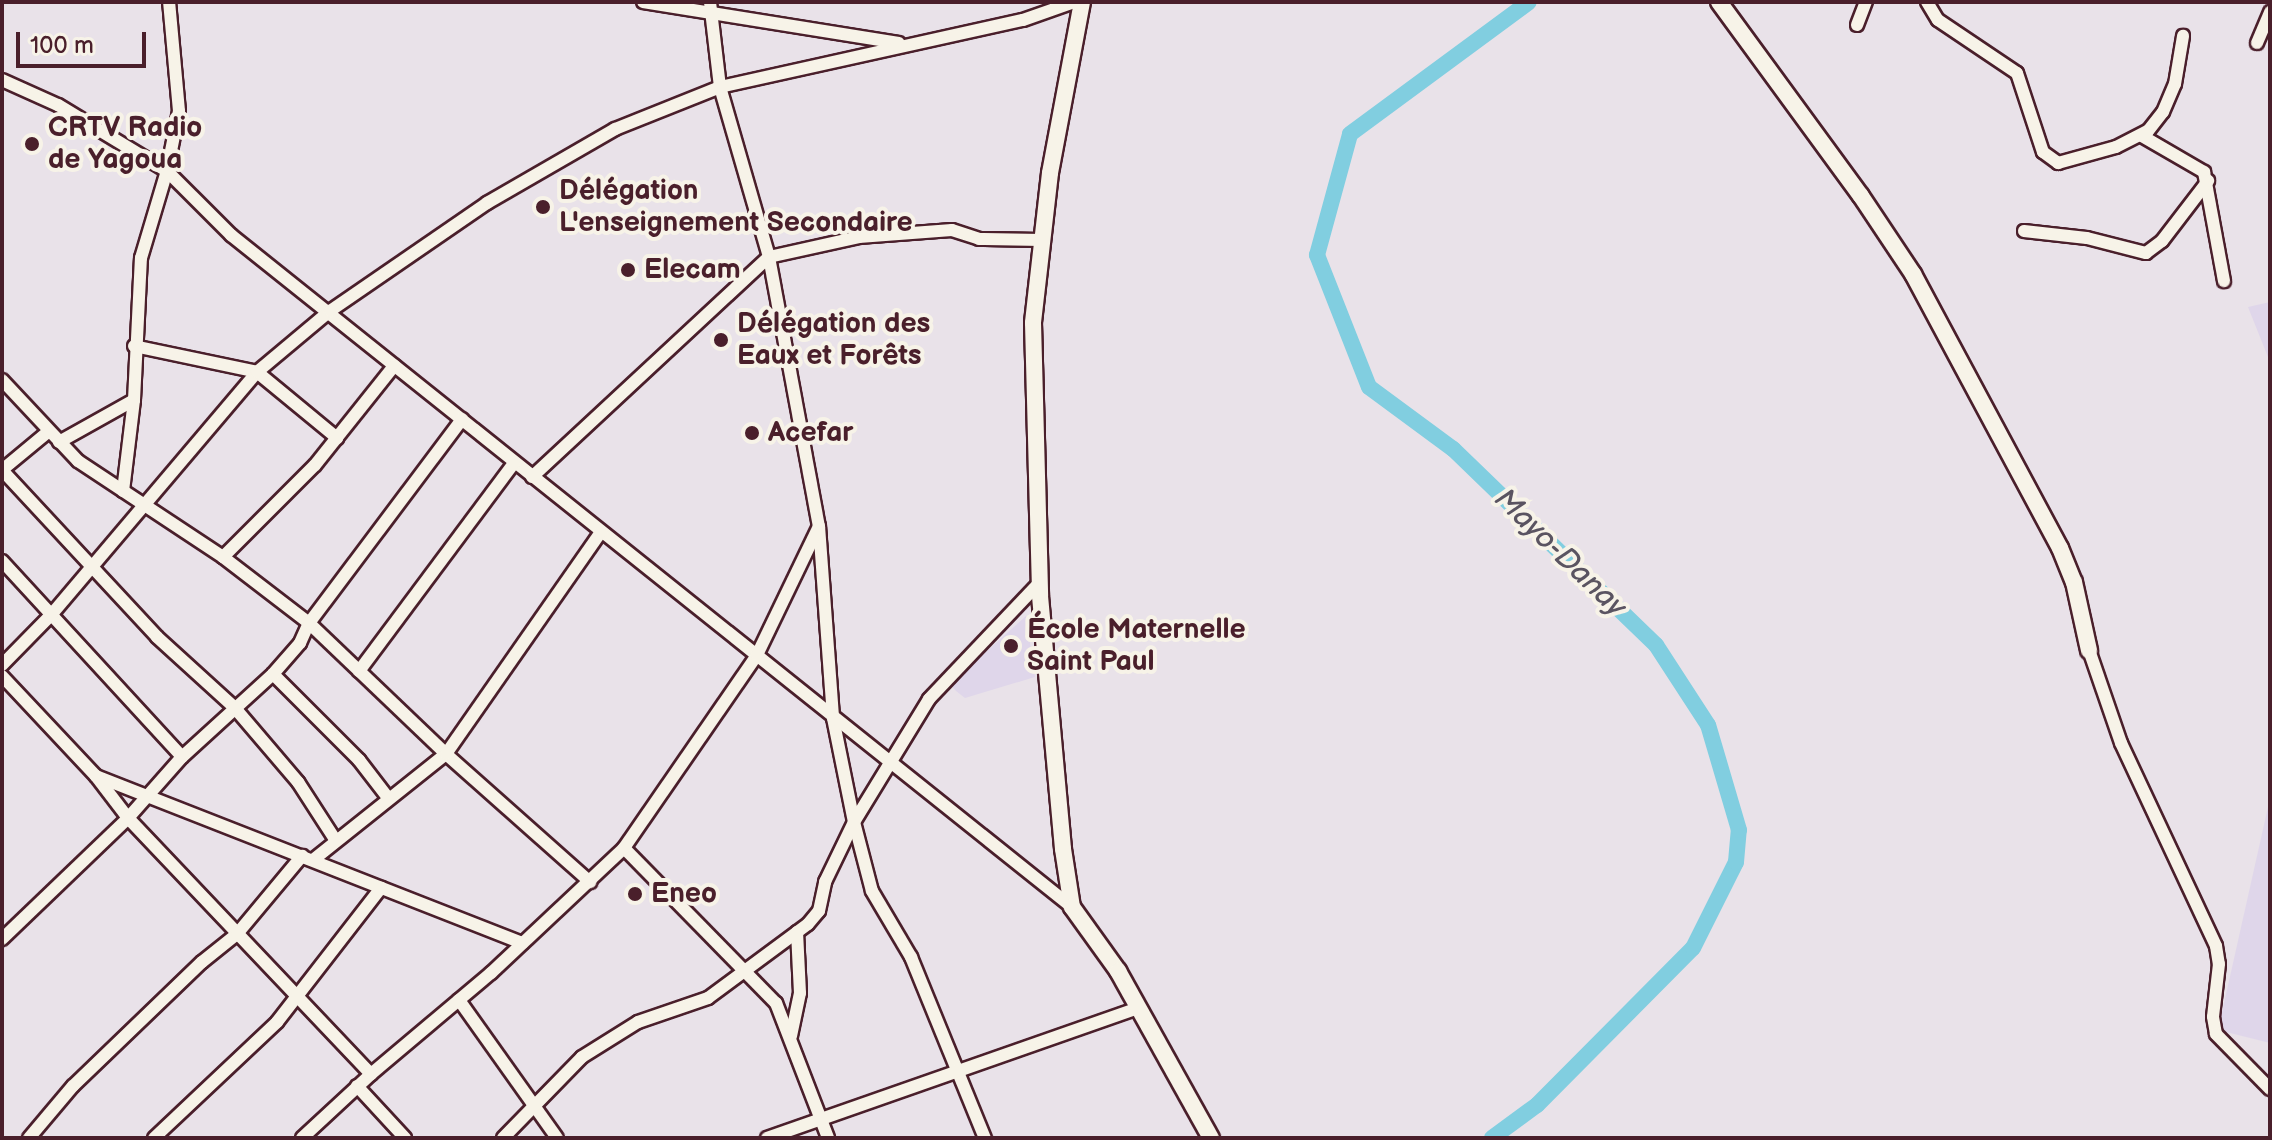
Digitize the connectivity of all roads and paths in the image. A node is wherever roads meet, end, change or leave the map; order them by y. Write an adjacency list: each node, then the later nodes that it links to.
1 (169, 2): 17 (street)
2 (643, 2): 8 (street)
3 (1074, 2): 13 (street)
4 (1082, 2): 20 (main road)
5 (1719, 2): 46 (main road)
6 (1866, 2): 10 (street)
7 (1927, 2): 16 (street)
8 (710, 8): 13 (street); 15 (street)
9 (2270, 12): 12 (street)
10 (1857, 25)
11 (2183, 36): 16 (street)
12 (2257, 43)
13 (910, 44): 15 (street)
14 (2, 80): 17 (street)
15 (720, 87): 21 (street); 23 (street)
16 (2142, 136): 18 (street)
17 (167, 171): 23 (street); 24 (street)
18 (2208, 181): 19 (street); 22 (street)
19 (2024, 231)
20 (1042, 240): 21 (street); 43 (main road)
21 (769, 257): 35 (street); 38 (street)
22 (2224, 281)
23 (330, 311): 25 (street); 26 (street)
24 (134, 346): 26 (street); 28 (street)
25 (394, 366): 29 (street); 31 (street)
26 (257, 372): 31 (street); 37 (street)
27 (2, 380): 30 (street)
28 (134, 400): 32 (street); 36 (street)
29 (462, 419): 33 (street); 45 (street)
30 (49, 431): 32 (street); 34 (street)
31 (337, 438): 40 (street)
32 (59, 442): 36 (street)
33 (514, 463): 35 (street); 49 (street)
34 (2, 470): 42 (street)
35 (532, 477): 39 (street)
36 (123, 491): 37 (street)
37 (143, 502): 40 (street); 42 (street)
38 (819, 526): 47 (street); 53 (street)
39 (601, 532): 47 (street); 54 (street)
40 (223, 557): 45 (street)
41 (2, 561): 44 (street)
42 (93, 564): 44 (street); 52 (street)
43 (1039, 583): 56 (street); 67 (main road)
44 (51, 615): 48 (street); 55 (street)
45 (309, 623): 49 (street); 50 (street)
46 (2089, 650): 80 (street)
47 (757, 655): 53 (street); 63 (street)
48 (2, 665)
49 (359, 671): 54 (street)
50 (273, 674): 52 (street); 59 (street)
51 (2, 676): 57 (street)
52 (234, 707): 55 (street); 62 (street)
53 (833, 718): 56 (street); 61 (street)
54 (446, 754): 59 (street); 65 (street)
55 (182, 757): 58 (street)
56 (890, 760): 61 (street); 67 (street)
57 (96, 776): 58 (street); 60 (street)
58 (149, 796): 60 (street); 64 (street)
59 (389, 799): 62 (street)
60 (128, 818): 69 (street); 70 (street)
61 (854, 822): 68 (street); 77 (street)
62 (336, 841): 64 (street)
63 (624, 848): 65 (street); 72 (street)
64 (308, 858): 66 (street); 69 (street)
65 (590, 882): 71 (street)
66 (381, 888): 71 (street); 73 (street)
67 (1072, 907): 75 (main road)
68 (797, 932): 72 (street); 76 (street)
69 (237, 934): 73 (street); 83 (street)
70 (2, 939)
71 (523, 943): 74 (street)
72 (747, 971): 76 (street); 81 (street)
73 (298, 995): 78 (street); 84 (street)
74 (459, 1000): 78 (street); 81 (street)
75 (1138, 1008): 77 (street); 92 (main road)
76 (790, 1037): 82 (street)
77 (959, 1072): 82 (street); 91 (street)
78 (371, 1074): 79 (street)
79 (357, 1086): 85 (street); 86 (street)
80 (2270, 1089)
81 (532, 1104): 87 (street); 88 (street)
82 (823, 1121): 89 (street); 90 (street)
83 (29, 1138)
84 (154, 1138)
85 (302, 1138)
86 (405, 1138)
87 (503, 1138)
88 (557, 1138)
89 (767, 1138)
90 (828, 1138)
91 (985, 1138)
92 (1211, 1138)

